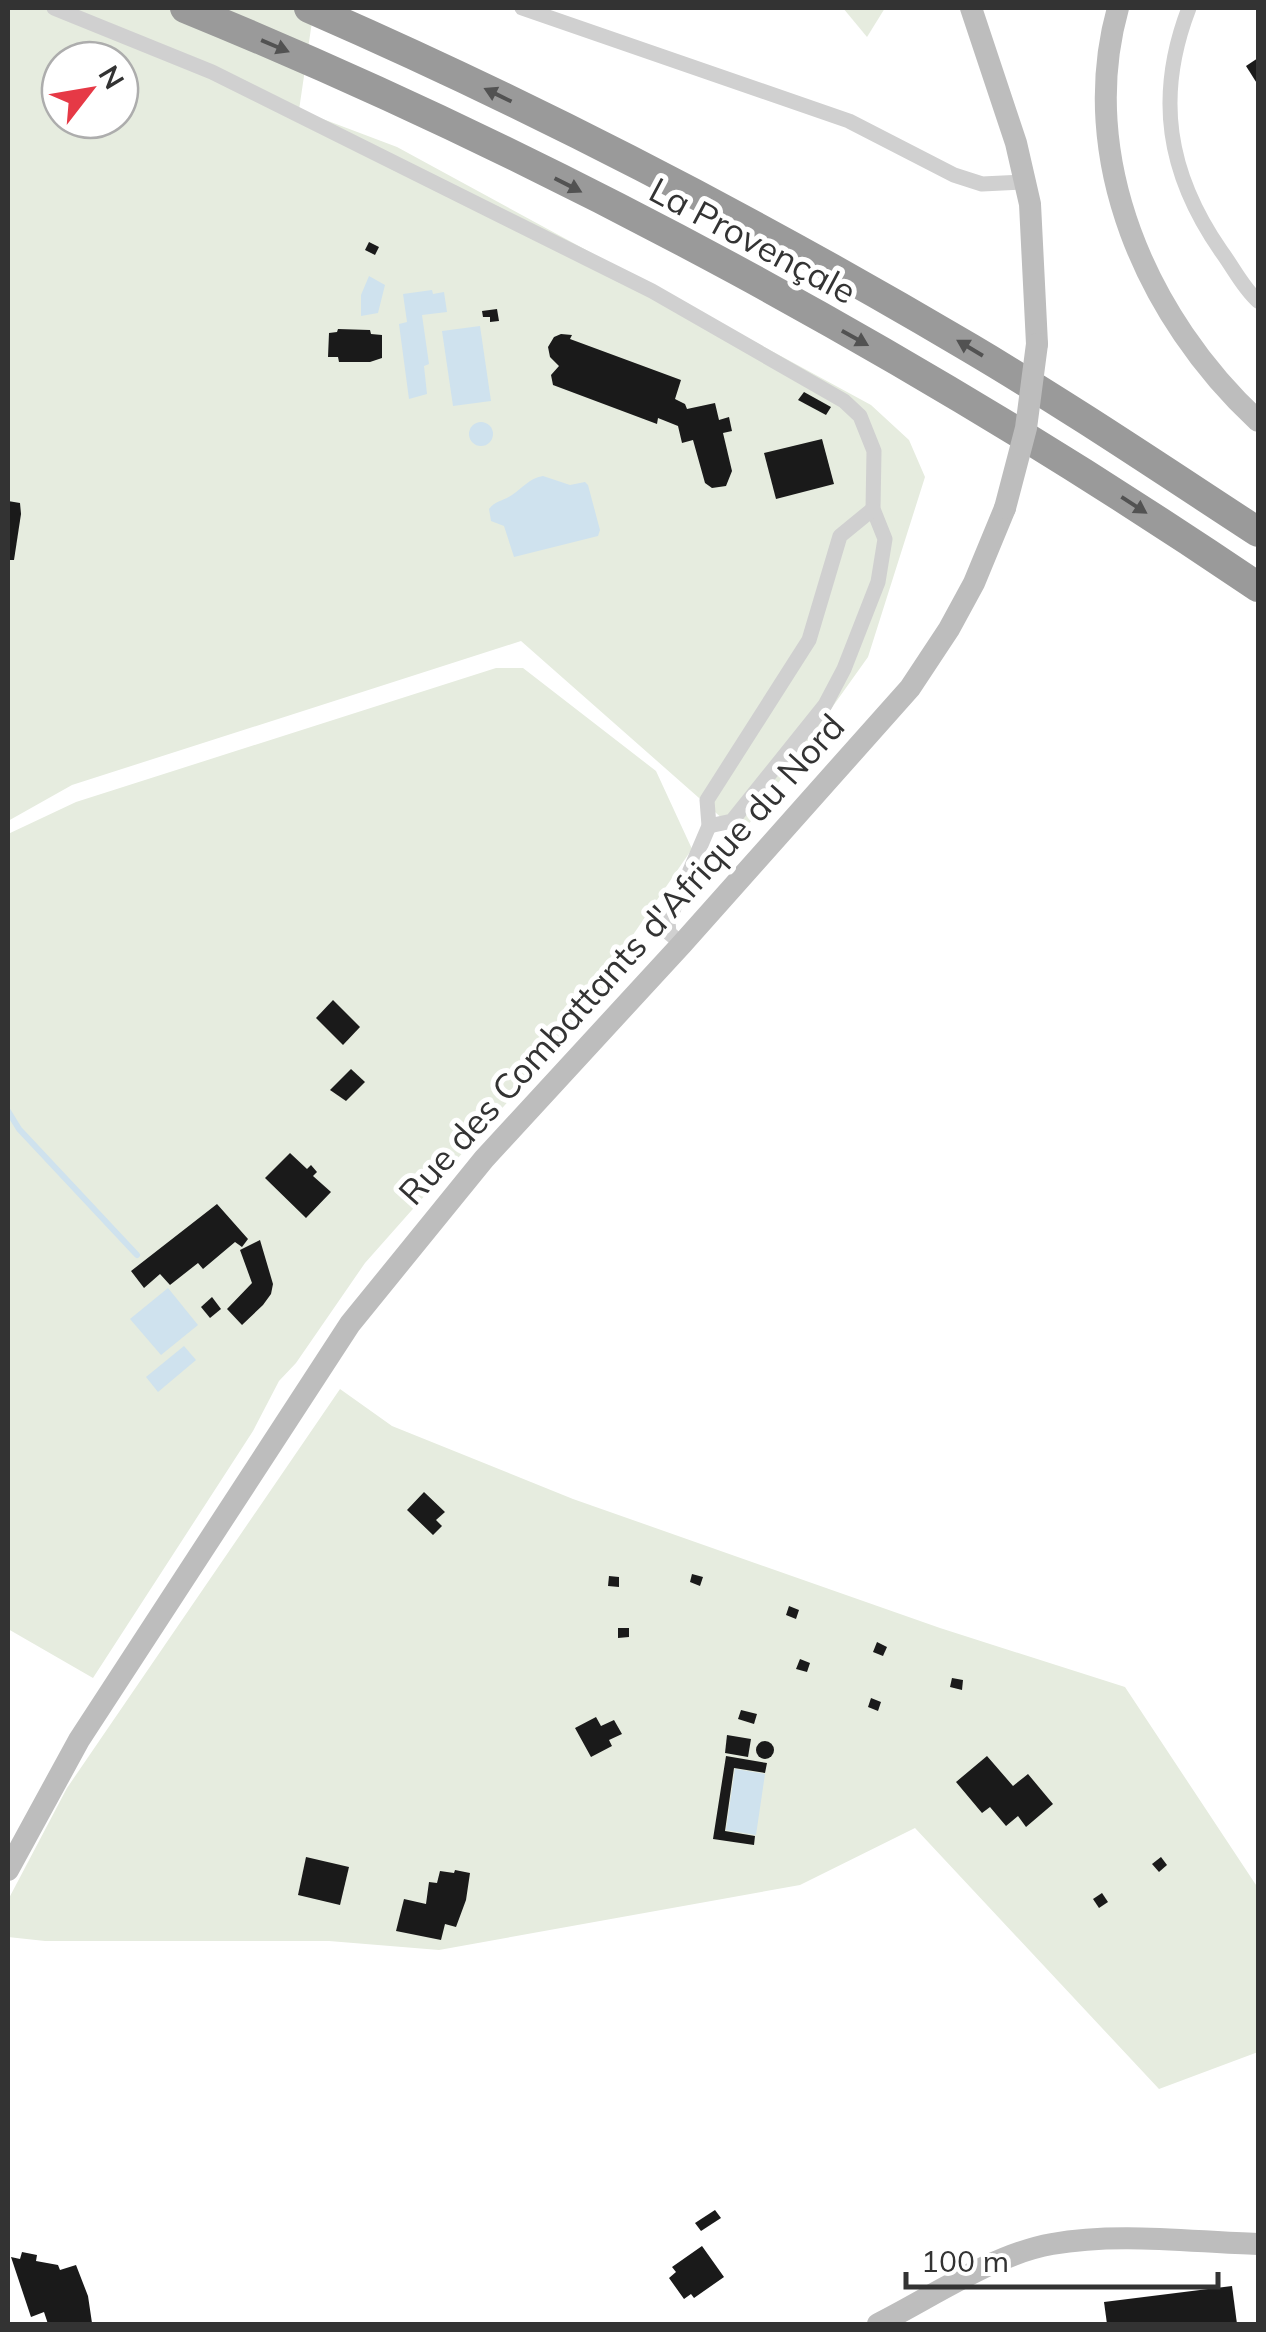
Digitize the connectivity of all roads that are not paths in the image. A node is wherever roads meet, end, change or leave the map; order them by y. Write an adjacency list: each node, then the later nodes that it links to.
1 (54, 8): 13 (street)
2 (185, 8): 15 (highway, La Provençale, one-way to 15)
3 (309, 8): 14 (highway, La Provençale, one-way to 3)
4 (522, 8): 10 (street)
5 (1104, 8): 9 (main road)
6 (1118, 8): 9 (main road)
7 (1190, 8): 11 (street)
8 (976, 12): 10 (main road, Rue des Combattants d'Afrique du Nord)
9 (1110, 32): 12 (main road)
10 (1026, 182): 17 (main road, Rue des Combattants d'Afrique du Nord, bridge)
11 (1258, 300)
12 (1258, 420)
13 (873, 509): 16 (street); 16 (street)
14 (1258, 532)
15 (1258, 587)
16 (709, 826): 17 (street)
17 (682, 944): 18 (main road, Rue des Combattants d'Afrique du Nord)
18 (8, 1870)
19 (1258, 2244): 20 (main road)
20 (878, 2324)

